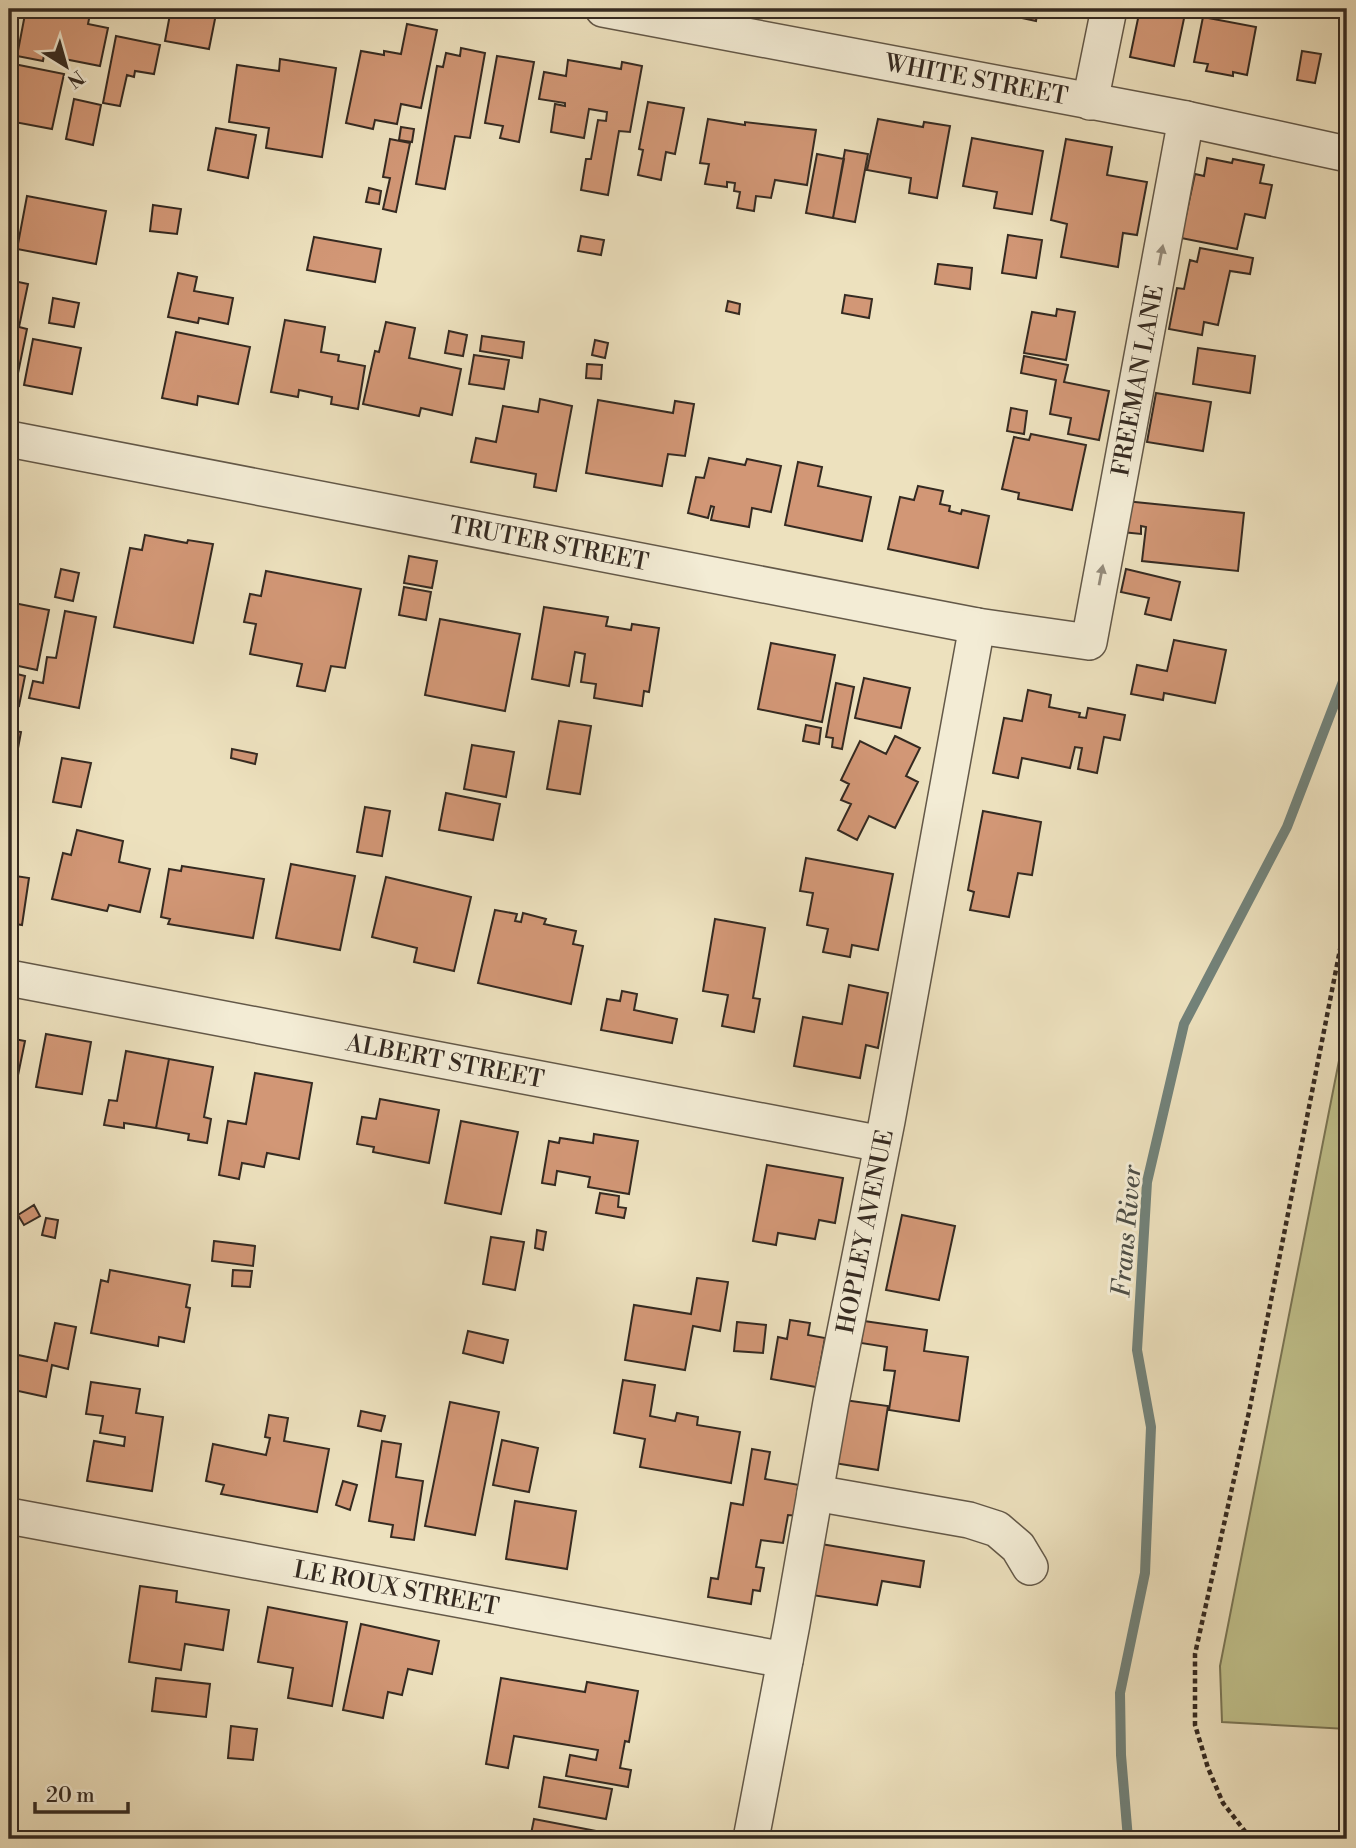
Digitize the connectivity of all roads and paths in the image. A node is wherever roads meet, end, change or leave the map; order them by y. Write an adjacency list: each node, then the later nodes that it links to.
1 (603, 9): 3 (street, WHITE STREET)
2 (1109, 9): 3 (street)
3 (1090, 102): 4 (street, WHITE STREET)
4 (1186, 119): 5 (street, WHITE STREET); 8 (street, FREEMAN LANE, one-way to 4)
5 (1339, 153)
6 (9, 439): 7 (street, TRUTER STREET)
7 (977, 626): 8 (street, TRUTER STREET); 11 (street, HOPLEY AVENUE)
8 (1089, 642)
9 (1347, 914): 17 (path)
10 (9, 978): 11 (street, ALBERT STREET)
11 (882, 1144): 12 (street, HOPLEY AVENUE)
12 (815, 1493): 14 (street); 15 (street, HOPLEY AVENUE)
13 (9, 1516): 15 (street, LE ROUX STREET)
14 (1030, 1567)
15 (785, 1660): 16 (street, HOPLEY AVENUE)
16 (751, 1839)
17 (1251, 1839)

